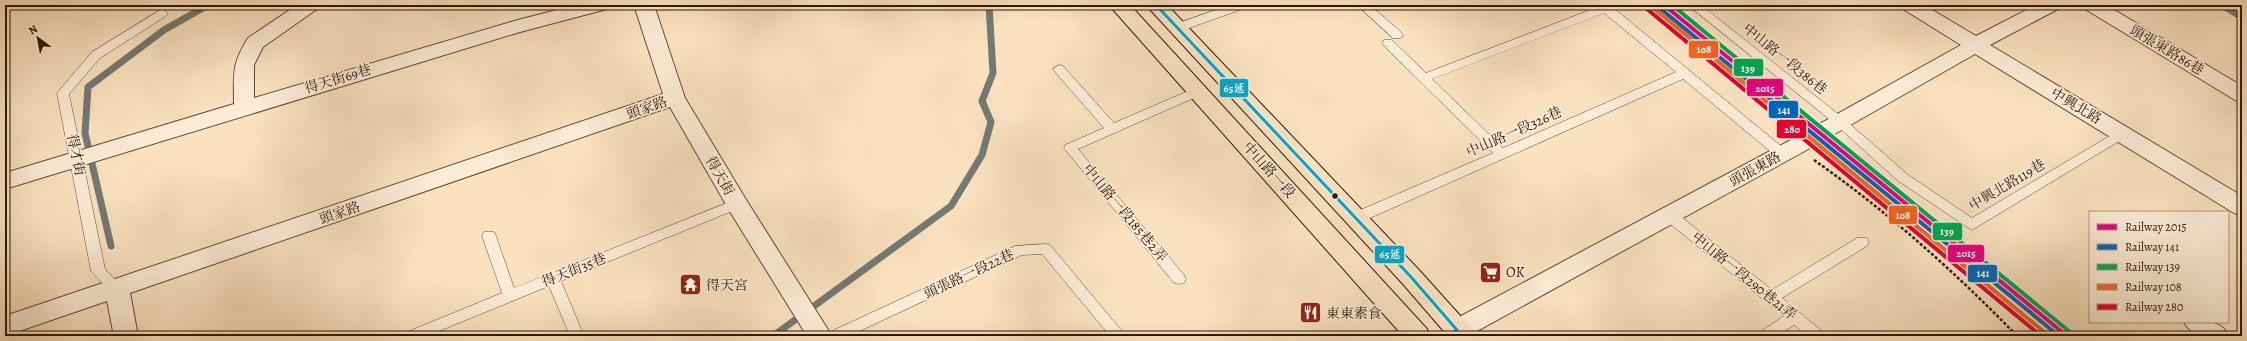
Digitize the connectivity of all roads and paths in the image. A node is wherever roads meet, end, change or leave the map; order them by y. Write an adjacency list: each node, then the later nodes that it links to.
1 (310, 5): 24 (street)
2 (600, 5): 24 (street, 得天街69巷)
3 (644, 5): 23 (street, 得天街)
4 (1119, 5): 21 (main road, 中山路一段)
5 (1156, 5): 16 (main road)
6 (1240, 5): 16 (lane)
7 (1363, 5): 20 (lane)
8 (1694, 5): 25 (lane, 中山路一段386巷)
9 (1763, 5): 13 (path)
10 (1910, 5): 17 (street, 中興北路)
11 (2051, 5): 17 (street, 頭張東路)
12 (2092, 5): 22 (street, 頭張東路86巷)
13 (1760, 6)
14 (1604, 7): 19 (lane); 20 (lane)
15 (162, 13): 30 (lane, 得才街)
16 (1177, 28): 36 (main road)
17 (1975, 45): 25 (street, 頭張東路); 27 (street, 中興北路)
18 (1058, 68): 26 (lane)
19 (1685, 73): 28 (lane, 中山路一段326巷); 29 (lane)
20 (1424, 78): 28 (lane)
21 (1199, 91): 26 (lane); 54 (main road, 中山路一段)
22 (2242, 95)
23 (675, 98): 33 (street, 得天街); 41 (street, 頭家路)
24 (244, 108): 30 (street, 得天街69巷)
25 (1839, 121): 27 (lane, 中興北路119巷); 29 (street, 頭張東路)
26 (1112, 129): 40 (lane, 中山路一段185巷2弄)
27 (2122, 134): 34 (street, 中興北路)
28 (1502, 154): 36 (lane, 中山路一段326巷)
29 (1782, 154): 35 (street, 頭張東路)
30 (77, 159): 32 (street, 得天街69巷); 41 (lane, 得才街)
31 (1832, 172): 57 (path)
32 (5, 181)
33 (736, 204): 39 (lane, 得天街35巷); 51 (street, 得天街)
34 (2242, 207)
35 (1669, 215): 43 (lane, 中山路一段290巷21弄); 47 (street, 頭張東路)
36 (1356, 218): 47 (main road)
37 (489, 236): 42 (lane)
38 (1862, 242): 43 (lane)
39 (553, 278): 42 (lane, 得天街35巷); 50 (lane)
40 (1179, 279)
41 (117, 289): 46 (street, 頭家路); 48 (street)
42 (510, 296): 49 (lane, 得天街35巷)
43 (1771, 298): 44 (lane, 中山路一段290巷21弄)
44 (1794, 317): 55 (lane); 56 (lane, 中山路一段290巷21弄)
45 (2198, 323): 58 (street)
46 (5, 326)
47 (1460, 333)
48 (126, 336)
49 (412, 336)
50 (577, 336)
51 (820, 336)
52 (835, 336): 53 (lane, 頭張路一段22巷)
53 (1119, 336)
54 (1418, 336)
55 (1765, 336)
56 (1818, 336)
57 (2017, 336)
58 (2217, 336)

